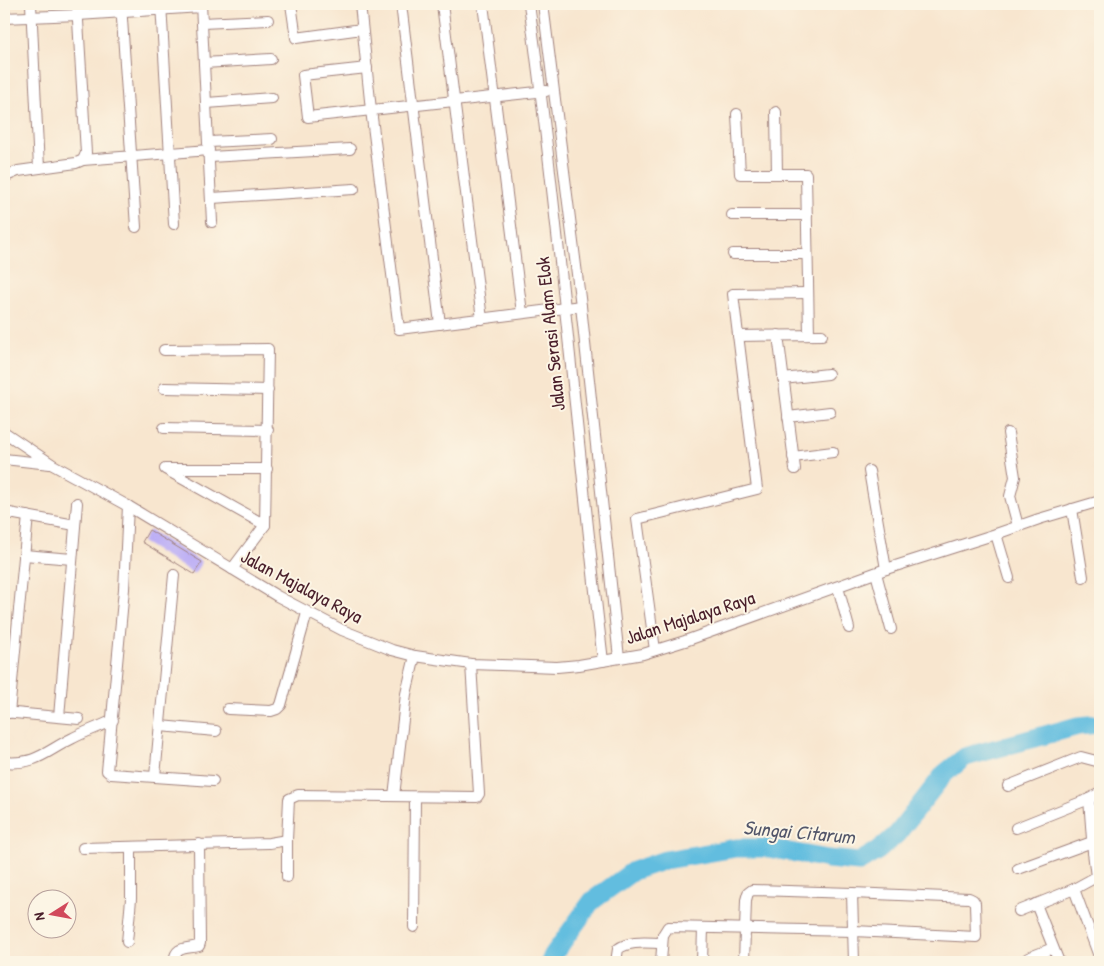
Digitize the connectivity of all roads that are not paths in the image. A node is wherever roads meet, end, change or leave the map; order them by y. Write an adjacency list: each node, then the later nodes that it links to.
1 (31, 4): 14 (street)
2 (78, 4): 13 (street)
3 (291, 4): 18 (street)
4 (360, 4): 18 (street)
5 (401, 4): 28 (street)
6 (442, 4): 26 (street)
7 (484, 4): 24 (street)
8 (529, 4): 23 (street, Jalan Serasi Alam Elok)
9 (543, 4): 22 (street, Jalan Serasi Alam Elok)
10 (201, 5): 11 (street); 17 (street)
11 (161, 7): 12 (street); 35 (street)
12 (121, 8): 13 (street); 36 (street)
13 (78, 15): 14 (street); 37 (street)
14 (31, 17): 15 (street); 38 (street)
15 (4, 18)
16 (268, 20): 17 (street)
17 (202, 24): 20 (street)
18 (362, 30): 21 (street)
19 (271, 59): 20 (street)
20 (204, 63): 27 (street)
21 (367, 68): 29 (street); 29 (street)
22 (554, 90): 23 (street); 51 (street, Jalan Serasi Alam Elok)
23 (541, 91): 24 (street); 52 (street, Jalan Serasi Alam Elok)
24 (495, 96): 26 (street); 53 (street)
25 (272, 98): 27 (street)
26 (453, 101): 28 (street); 54 (street)
27 (206, 102): 34 (street)
28 (413, 105): 29 (street); 55 (street)
29 (371, 110): 55 (street)
30 (776, 112): 39 (street)
31 (737, 114): 39 (street)
32 (272, 139): 34 (street)
33 (350, 149): 34 (street)
34 (209, 150): 35 (street); 42 (street)
35 (169, 153): 36 (street); 46 (street)
36 (131, 155): 37 (street); 47 (street)
37 (83, 160): 38 (street)
38 (39, 168): 40 (street)
39 (778, 174): 44 (street)
40 (4, 177)
41 (354, 189): 42 (street)
42 (212, 198): 45 (street)
43 (732, 215): 44 (street)
44 (807, 215): 49 (street)
45 (212, 222)
46 (174, 224)
47 (136, 227)
48 (733, 254): 49 (street)
49 (807, 254): 50 (street)
50 (808, 293): 58 (street); 59 (street)
51 (581, 306): 52 (street); 97 (street, Jalan Serasi Alam Elok)
52 (566, 308): 53 (street); 98 (street, Jalan Serasi Alam Elok)
53 (522, 314): 54 (street)
54 (482, 319): 55 (street)
55 (440, 324)
56 (822, 334): 58 (street)
57 (778, 335): 58 (street); 59 (street); 62 (street)
58 (809, 335)
59 (738, 336): 101 (street)
60 (164, 350): 64 (street)
61 (828, 374): 62 (street)
62 (783, 379): 66 (street)
63 (164, 388): 64 (street)
64 (268, 390): 68 (street)
65 (830, 412): 66 (street)
66 (788, 417): 72 (street)
67 (164, 428): 68 (street)
68 (268, 430): 75 (street)
69 (4, 432): 74 (street, Jalan Majalaya Raya)
70 (1008, 433): 86 (street)
71 (833, 452): 72 (street)
72 (793, 457): 76 (street)
73 (4, 459): 74 (street)
74 (53, 465): 80 (street, Jalan Majalaya Raya)
75 (267, 469): 84 (street); 84 (street)
76 (794, 469)
77 (869, 471): 91 (street)
78 (1100, 501): 81 (street, Jalan Majalaya Raya)
79 (77, 503): 85 (street)
80 (128, 506): 90 (street, Jalan Majalaya Raya); 110 (street)
81 (1072, 509): 86 (street, Jalan Majalaya Raya); 93 (street)
82 (4, 512): 83 (street)
83 (28, 516): 85 (street); 88 (street)
84 (265, 524): 90 (street)
85 (75, 525): 89 (street)
86 (1018, 526): 87 (street, Jalan Majalaya Raya)
87 (996, 534): 91 (street, Jalan Majalaya Raya); 94 (street)
88 (24, 555): 89 (street); 107 (street)
89 (72, 559): 108 (street)
90 (232, 569): 96 (street, Jalan Majalaya Raya)
91 (881, 571): 95 (street, Jalan Majalaya Raya); 100 (street)
92 (174, 575): 111 (street)
93 (1083, 577)
94 (1009, 578)
95 (838, 587): 99 (street); 101 (street, Jalan Majalaya Raya)
96 (307, 613): 102 (street, Jalan Majalaya Raya); 106 (street)
97 (614, 618): 98 (street); 103 (street, Jalan Serasi Alam Elok)
98 (598, 619): 104 (street, Jalan Serasi Alam Elok)
99 (849, 628)
100 (890, 629)
101 (655, 650): 103 (street, Jalan Majalaya Raya)
102 (415, 656): 105 (street, Jalan Majalaya Raya); 119 (street)
103 (619, 658): 104 (street, Jalan Majalaya Raya)
104 (602, 660): 105 (street, Jalan Majalaya Raya)
105 (471, 664): 120 (street)
106 (228, 709)
107 (6, 712): 108 (street)
108 (59, 717): 109 (street)
109 (79, 719)
110 (113, 720): 113 (street); 115 (street)
111 (160, 726): 112 (street); 115 (street)
112 (216, 731)
113 (4, 762)
114 (1100, 762): 117 (street)
115 (155, 776): 116 (street)
116 (213, 781)
117 (1008, 786)
118 (1100, 793): 121 (street)
119 (394, 796): 120 (street); 123 (street)
120 (415, 797): 135 (street)
121 (1089, 799): 122 (street); 127 (street)
122 (1016, 828)
123 (287, 840): 124 (street); 129 (street)
124 (199, 844): 125 (street); 144 (street)
125 (131, 847): 126 (street); 139 (street)
126 (83, 848)
127 (1095, 849): 128 (street); 130 (street)
128 (1018, 869)
129 (286, 877)
130 (1098, 877): 131 (street)
131 (1074, 889): 133 (street); 143 (street)
132 (852, 893): 137 (street); 138 (street); 138 (street)
133 (1036, 904): 134 (street); 141 (street)
134 (1019, 911)
135 (414, 927)
136 (703, 928): 137 (street); 140 (street); 147 (street)
137 (745, 929): 138 (street); 148 (street)
138 (854, 932): 149 (street)
139 (127, 942)
140 (662, 943): 145 (street); 146 (street)
141 (1053, 948): 142 (street); 150 (street)
142 (1028, 958)
143 (1100, 960)
144 (174, 962)
145 (616, 962)
146 (661, 962)
147 (702, 962)
148 (744, 962)
149 (854, 962)
150 (1059, 962)

